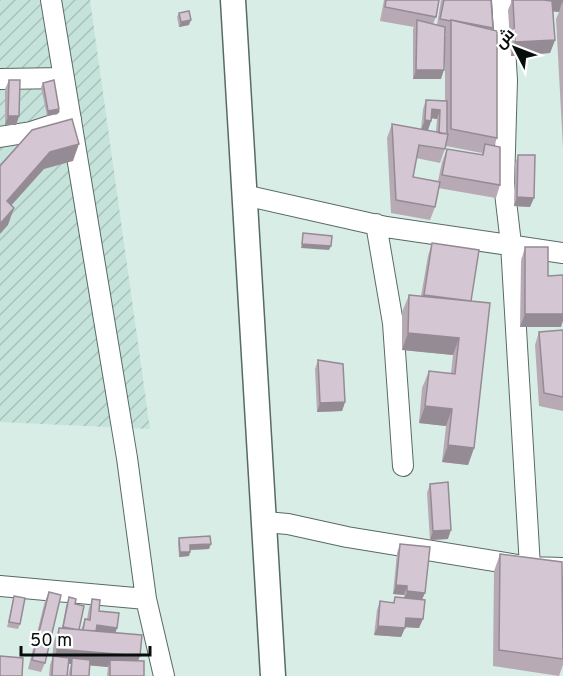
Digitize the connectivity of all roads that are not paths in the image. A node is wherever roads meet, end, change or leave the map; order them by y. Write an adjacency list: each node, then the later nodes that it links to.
1 (51, 0): 4 (street)
2 (233, 0): 8 (main road)
3 (502, 0): 10 (street)
4 (64, 78): 5 (street); 6 (street)
5 (0, 79)
6 (71, 119): 7 (street); 17 (street)
7 (0, 137)
8 (244, 195): 9 (street); 13 (main road)
9 (376, 224): 10 (street); 12 (street)
10 (511, 244): 11 (street); 14 (street)
11 (563, 253)
12 (403, 466)
13 (265, 522): 14 (street); 19 (main road)
14 (530, 567): 15 (street)
15 (563, 568)
16 (0, 586): 17 (street)
17 (146, 599): 18 (street)
18 (164, 676)
19 (273, 676)

